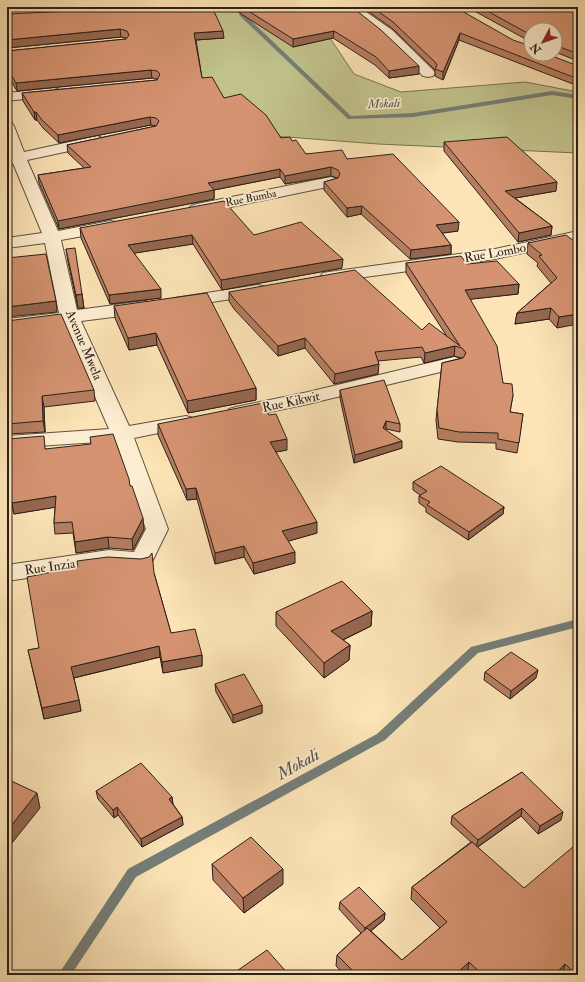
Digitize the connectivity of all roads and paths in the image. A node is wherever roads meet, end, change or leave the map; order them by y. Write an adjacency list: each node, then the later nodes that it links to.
1 (350, 7): 2 (street)
2 (428, 73)
3 (68, 91): 4 (street)
4 (7, 97)
5 (7, 126): 7 (street, Avenue Mwela)
6 (112, 138): 7 (street)
7 (13, 159): 12 (street, Avenue Mwela)
8 (331, 182): 9 (street, Rue Bumba)
9 (179, 212)
10 (125, 223): 12 (street)
11 (578, 236): 14 (street, Rue Lombo)
12 (52, 237): 13 (street); 16 (street, Avenue Mwela)
13 (7, 243)
14 (312, 280)
15 (274, 287): 16 (street)
16 (69, 316): 17 (street); 19 (street, Avenue Mwela)
17 (7, 325)
18 (454, 363): 19 (street, Rue Kikwit)
19 (122, 434): 20 (street, Rue Kikwit); 21 (street, Avenue Mwela)
20 (7, 442)
21 (142, 560): 22 (street, Rue Inzia)
22 (7, 573)

